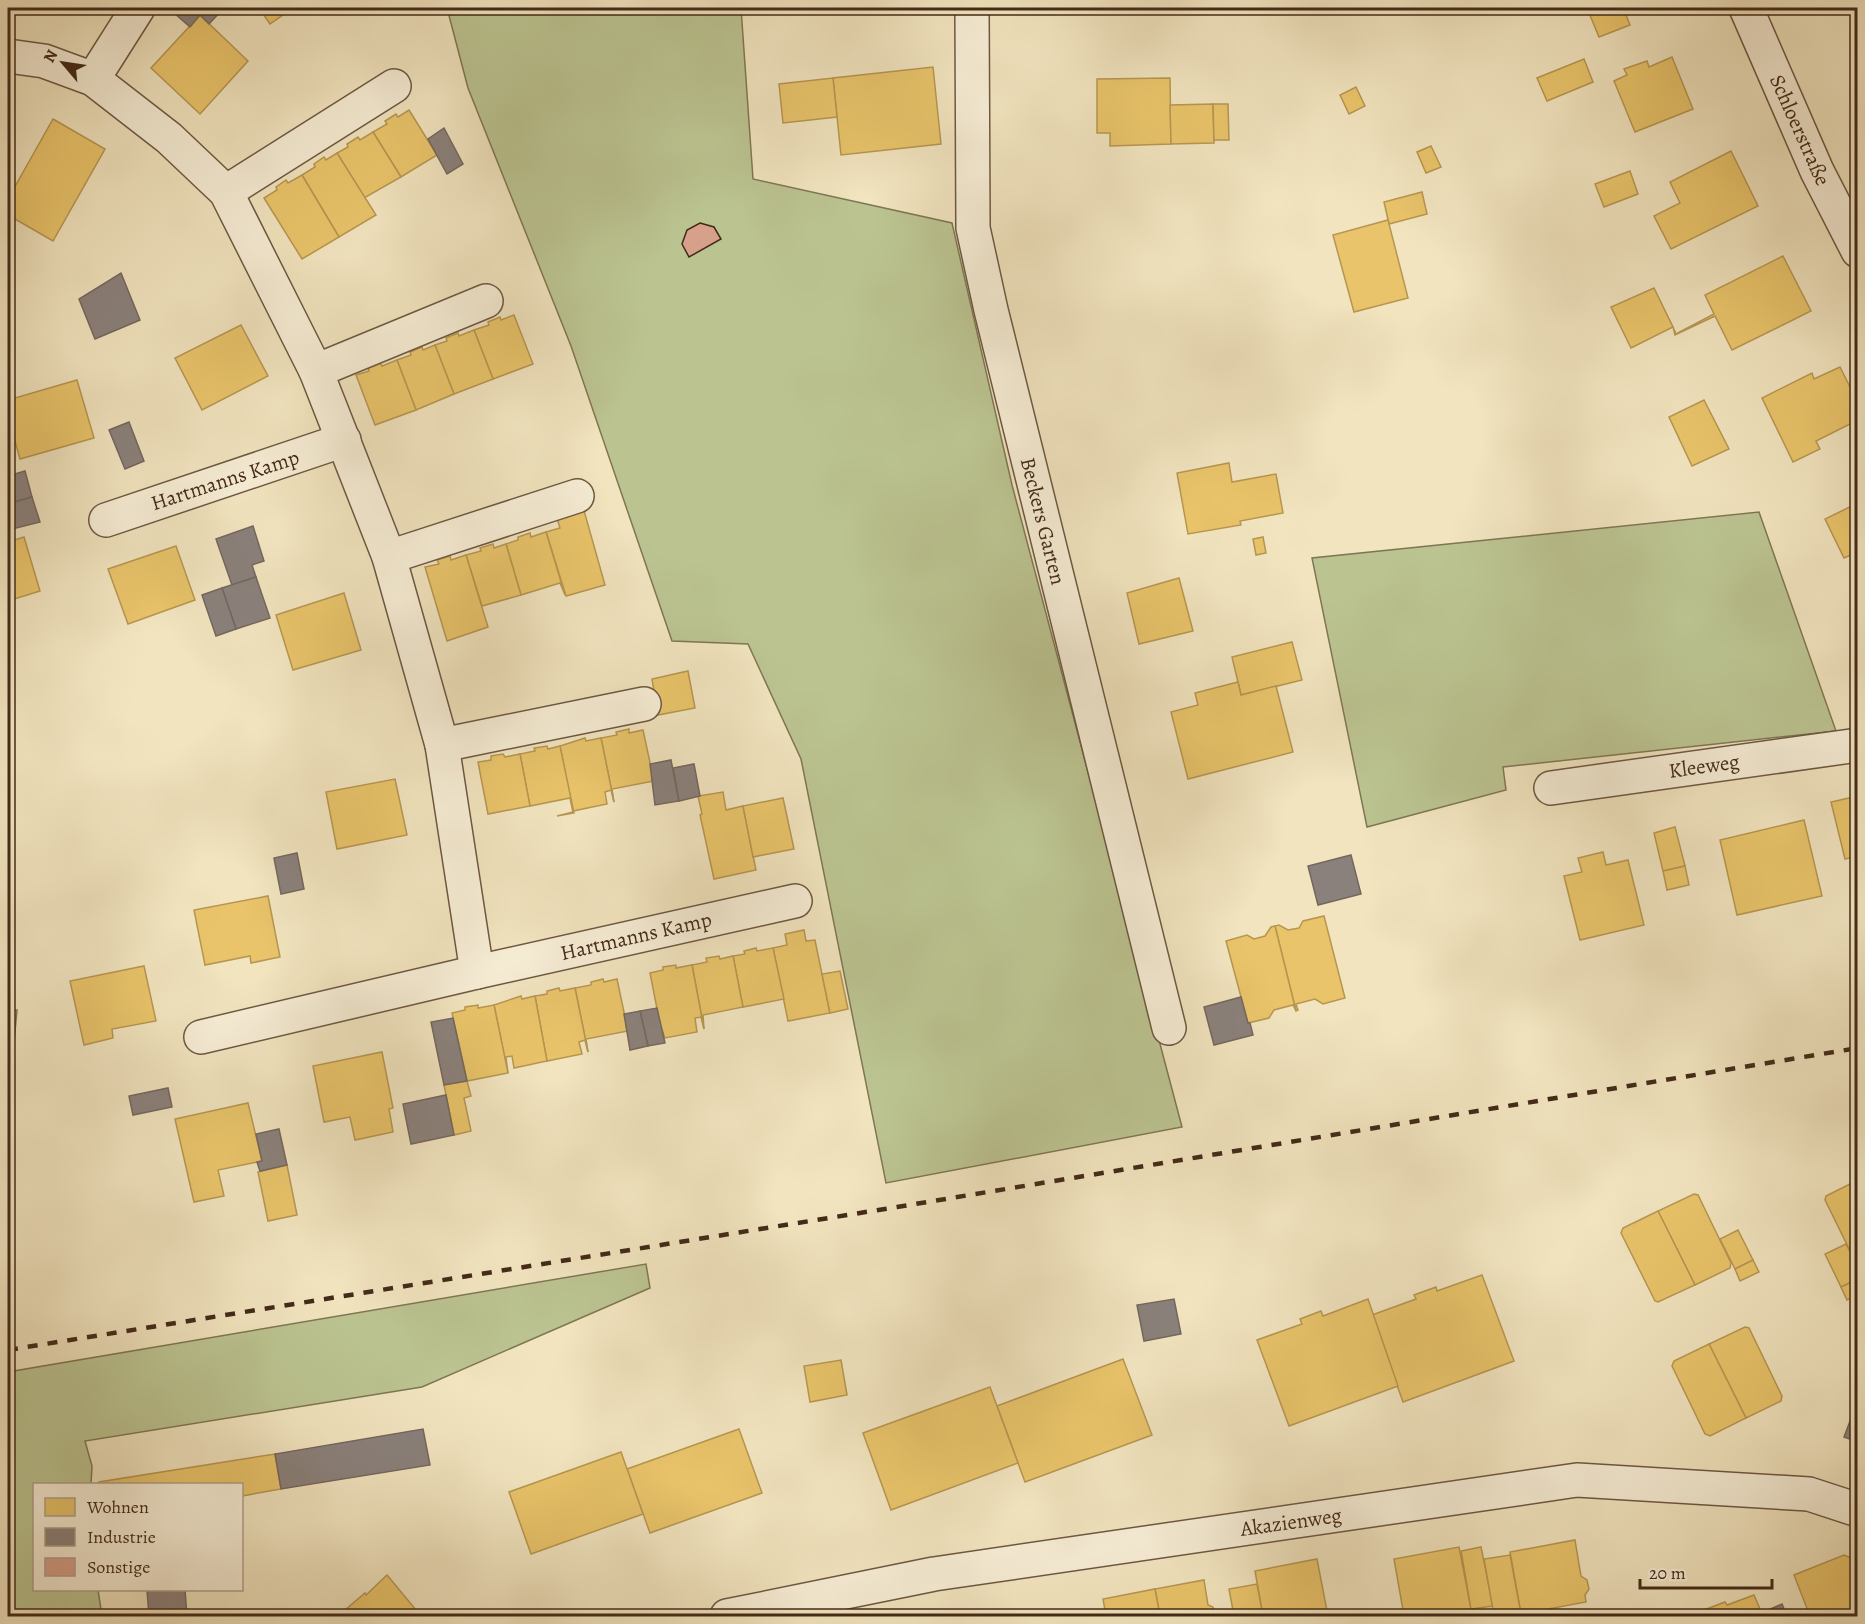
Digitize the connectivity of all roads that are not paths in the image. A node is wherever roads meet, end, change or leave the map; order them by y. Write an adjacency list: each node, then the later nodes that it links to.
1 (138, 8): 5 (street)
2 (972, 8): 21 (street, Beckers Garten)
3 (1746, 8): 8 (street, Schloerstraße)
4 (8, 56): 5 (street)
5 (93, 79): 7 (street)
6 (394, 86): 7 (street)
7 (226, 192): 10 (street)
8 (1857, 251)
9 (486, 301): 10 (street)
10 (316, 371): 11 (street)
11 (344, 441): 13 (street, Hartmanns Kamp); 14 (street)
12 (577, 496): 14 (street)
13 (106, 520)
14 (389, 557): 17 (street)
15 (644, 704): 17 (street)
16 (1857, 745): 18 (street, Kleeweg)
17 (442, 746): 20 (street)
18 (1551, 788)
19 (795, 901): 20 (street, Hartmanns Kamp)
20 (477, 972): 22 (street, Hartmanns Kamp)
21 (1169, 1028)
22 (201, 1037)
23 (1857, 1510): 24 (street, Akazienweg)
24 (727, 1617)

